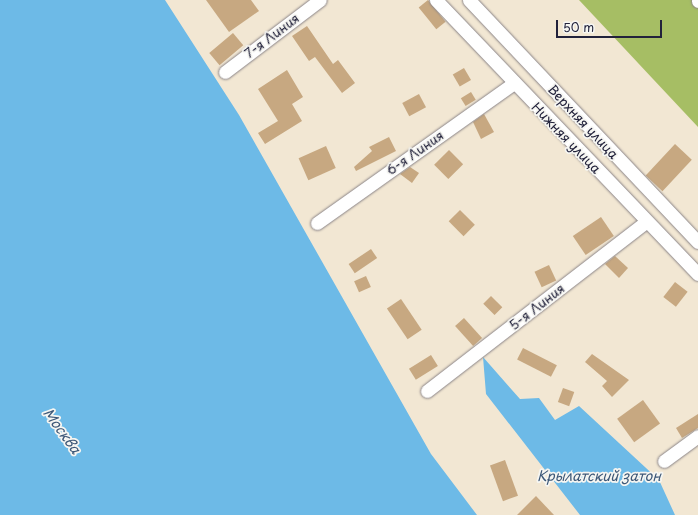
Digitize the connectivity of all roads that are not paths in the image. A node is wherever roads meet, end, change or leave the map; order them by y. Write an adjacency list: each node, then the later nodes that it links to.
1 (320, 0): 4 (street, 7-я Линия)
2 (436, 0): 5 (street, Нижняя улица)
3 (469, 0): 8 (street, Верхняя улица)
4 (225, 72)
5 (514, 83): 6 (street, Нижняя улица); 7 (street, 6-я Линия)
6 (646, 222): 9 (street, Нижняя улица); 10 (street, 5-я Линия)
7 (317, 223)
8 (698, 242)
9 (698, 274)
10 (427, 391)
11 (698, 436): 12 (street)
12 (664, 460)

